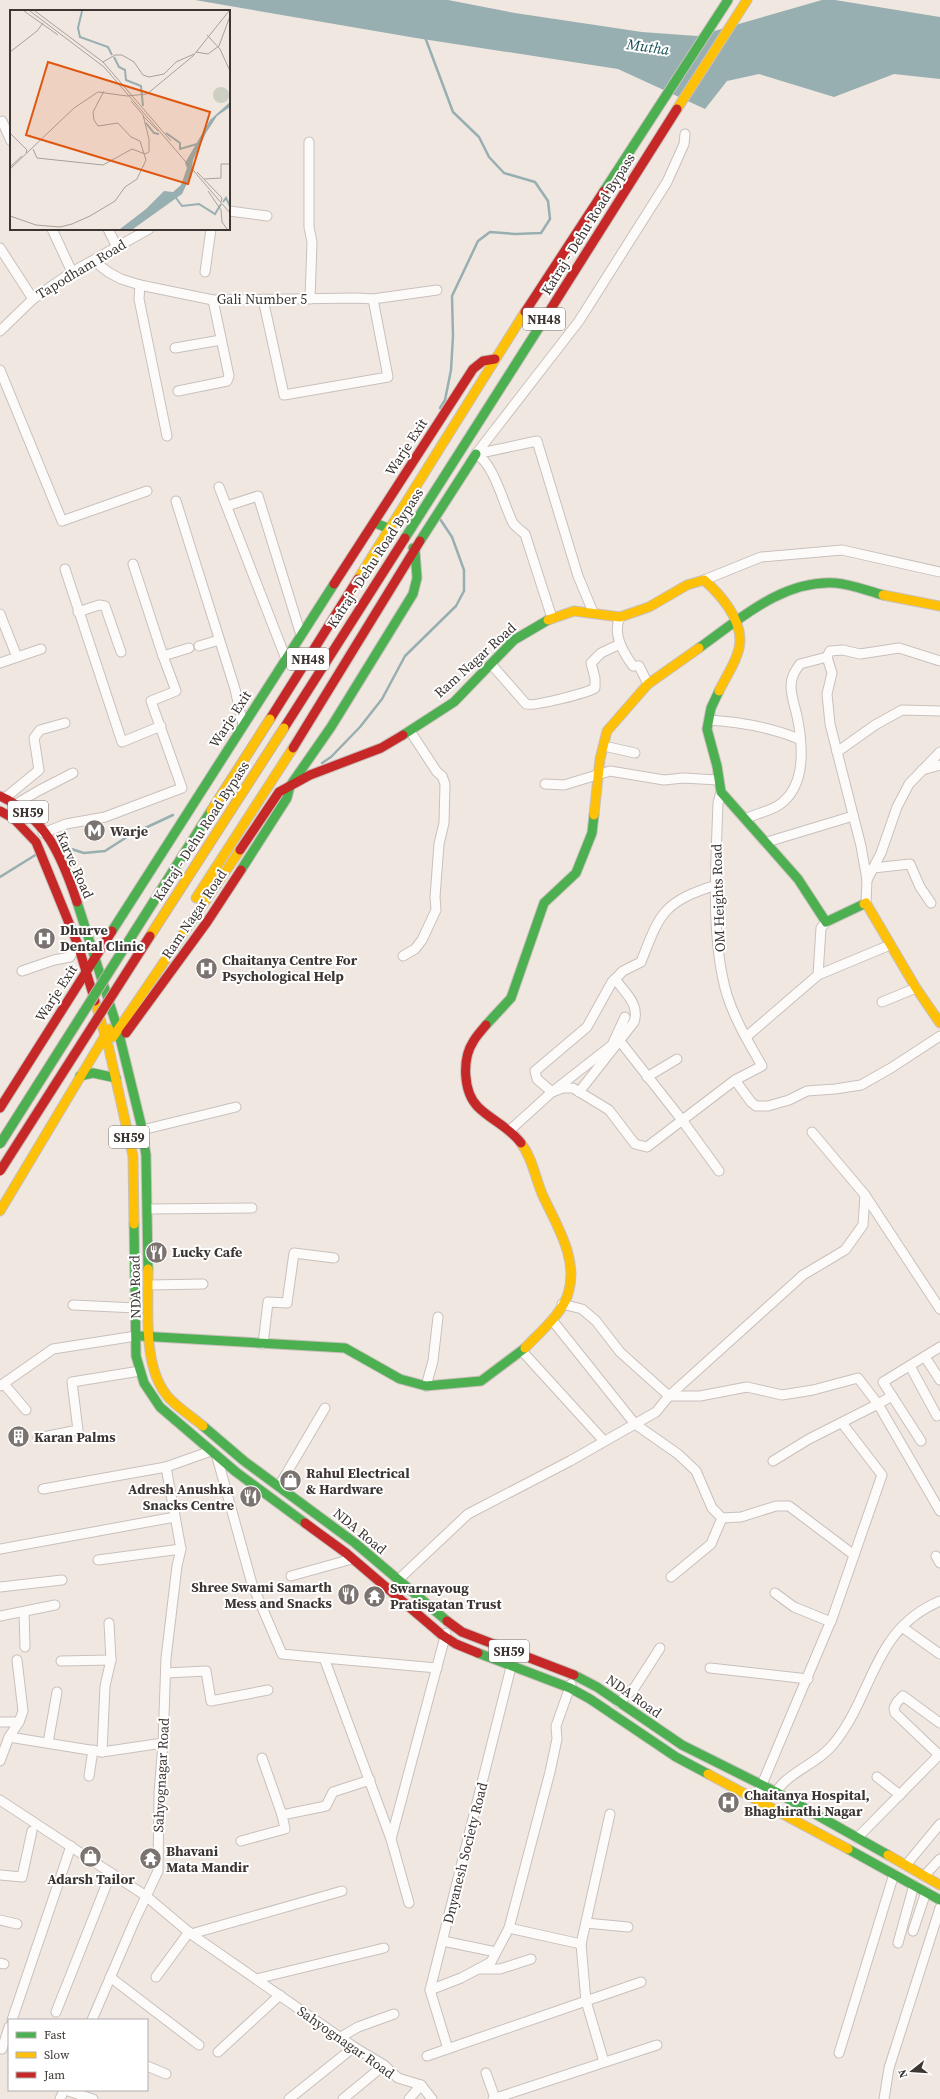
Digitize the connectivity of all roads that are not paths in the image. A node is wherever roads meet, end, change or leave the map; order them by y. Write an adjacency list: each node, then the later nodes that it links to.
1 (728, 0): 28 (main road, Katraj - Dehu Road Bypass / NH48)
2 (747, 0): 32 (main road, Katraj - Dehu Road Bypass / NH48)
3 (2, 122): 5 (street)
4 (685, 134): 33 (street)
5 (10, 139)
6 (309, 142): 22 (street)
7 (230, 210): 8 (street)
8 (267, 216)
9 (52, 230): 16 (street)
10 (108, 230): 13 (street)
11 (147, 230): 13 (street, Tapodham Road)
12 (211, 230): 17 (street)
13 (117, 247): 15 (street, Tapodham Road)
14 (0, 248): 20 (street)
15 (94, 261): 16 (street, Tapodham Road); 18 (street, Gali Number 5)
16 (72, 272): 20 (street, Tapodham Road)
17 (205, 272)
18 (140, 285): 24 (street, Gali Number 5); 31 (street)
19 (437, 290): 23 (street, Gali Number 5)
20 (33, 299): 25 (street, Tapodham Road)
21 (263, 299): 22 (street, Gali Number 5); 23 (street); 24 (street, Gali Number 5)
22 (310, 299): 23 (street, Gali Number 5)
23 (373, 299)
24 (213, 300): 26 (street)
25 (0, 331)
26 (221, 340): 27 (street); 30 (street)
27 (176, 348)
28 (496, 360): 38 (main road, Warje Exit); 39 (main road, Katraj - Dehu Road Bypass / NH48)
29 (0, 370): 35 (street)
30 (178, 391)
31 (167, 436)
32 (458, 454): 33 (main road); 40 (main road, Katraj - Dehu Road Bypass / NH48)
33 (476, 454): 41 (main road); 48 (street); 51 (street)
34 (219, 487): 37 (street)
35 (147, 492)
36 (176, 501): 54 (street)
37 (227, 506): 53 (street); 63 (street)
38 (375, 522): 39 (main road); 53 (main road, Warje Exit)
39 (390, 529): 132 (main road, Katraj - Dehu Road Bypass / NH48, bridge)
40 (404, 539): 41 (main road); 133 (main road, Katraj - Dehu Road Bypass / NH48, bridge)
41 (415, 551): 85 (main road); 112 (main road)
42 (133, 564): 60 (street)
43 (65, 569): 47 (street)
44 (940, 572): 45 (street)
45 (704, 580): 50 (main road, Ram Nagar Road); 52 (main road)
46 (940, 606): 52 (main road)
47 (78, 612): 59 (street); 72 (street)
48 (593, 612): 50 (main road, Ram Nagar Road); 51 (main road, Ram Nagar Road)
49 (0, 614): 61 (street)
50 (620, 617): 55 (street)
51 (552, 618): 66 (main road, Ram Nagar Road)
52 (736, 622): 67 (main road); 69 (main road)
53 (301, 635): 63 (main road, Warje Exit)
54 (219, 640): 56 (street); 71 (street)
55 (620, 644): 66 (street); 67 (street)
56 (199, 646)
57 (189, 648): 60 (street)
58 (41, 649): 61 (street)
59 (121, 652)
60 (163, 656): 72 (street)
61 (17, 657): 65 (street)
62 (828, 657): 64 (street); 74 (street); 76 (street)
63 (286, 659): 71 (main road, Warje Exit)
64 (940, 661)
65 (0, 663)
66 (491, 664): 73 (main road, Ram Nagar Road)
67 (648, 684): 75 (main road)
68 (940, 711): 76 (street)
69 (709, 720): 74 (street); 83 (main road)
70 (66, 723): 87 (street)
71 (243, 725): 103 (main road, Warje Exit)
72 (161, 726): 92 (street)
73 (410, 731): 85 (main road, Ram Nagar Road); 104 (street)
74 (799, 739): 91 (street)
75 (604, 746): 78 (street); 82 (main road)
76 (838, 752): 90 (street)
77 (940, 752): 80 (street)
78 (635, 753)
79 (940, 765): 80 (street)
80 (922, 770): 95 (street)
81 (73, 773): 88 (street)
82 (598, 776): 83 (street); 84 (street); 130 (main road)
83 (718, 780): 86 (main road)
84 (545, 784)
85 (290, 786): 115 (main road, Ram Nagar Road)
86 (722, 792): 91 (main road); 97 (street, OM Heights Road)
87 (3, 797): 88 (main road, Karve Road / SH59)
88 (16, 804): 92 (main road, Karve Road / SH59)
89 (0, 811): 93 (main road, Karve Road / SH59)
90 (854, 816): 94 (street); 96 (street)
91 (745, 819): 94 (main road)
92 (48, 834): 93 (street); 103 (main road, Karve Road / SH59)
93 (34, 840): 101 (main road, Karve Road / SH59)
94 (767, 842): 100 (main road)
95 (873, 868): 96 (street); 99 (street)
96 (867, 880): 98 (street)
97 (716, 885): 108 (street); 116 (street, OM Heights Road)
98 (866, 903): 100 (main road); 102 (main road)
99 (931, 903)
100 (826, 922): 107 (street)
101 (78, 944): 105 (street); 106 (main road, SH59)
102 (890, 945): 107 (street); 109 (main road)
103 (96, 956): 106 (main road, Warje Exit); 112 (main road, NDA Road / SH59)
104 (402, 956)
105 (22, 971)
106 (86, 972): 118 (main road, NDA Road / SH59); 127 (main road, Warje Exit)
107 (818, 975): 116 (street)
108 (615, 979): 117 (street); 124 (street)
109 (916, 988): 110 (street); 113 (main road)
110 (882, 1002)
111 (625, 1016): 124 (street)
112 (114, 1021): 115 (main road, NDA Road / SH59); 118 (main road)
113 (940, 1023)
114 (940, 1036): 123 (street)
115 (119, 1037): 118 (main road, Ram Nagar Road); 129 (main road, NDA Road / SH59)
116 (746, 1038): 123 (street, OM Heights Road)
117 (619, 1040): 121 (street); 125 (street)
118 (107, 1042): 120 (main road); 122 (main road, NDA Road / SH59)
119 (677, 1059): 121 (street)
120 (80, 1076): 122 (main road); 138 (main road)
121 (647, 1077): 128 (street)
122 (116, 1078): 144 (main road, NDA Road / SH59)
123 (735, 1080): 128 (street, OM Heights Road)
124 (552, 1092): 125 (street); 130 (street)
125 (578, 1092): 128 (street, OM Heights Road)
126 (236, 1107): 129 (street)
127 (0, 1108)
128 (682, 1120): 134 (street)
129 (142, 1130): 137 (main road, NDA Road / SH59)
130 (509, 1131): 142 (main road)
131 (812, 1132): 135 (street)
132 (0, 1144)
133 (0, 1171)
134 (719, 1171)
135 (865, 1196): 145 (street); 159 (street)
136 (252, 1208): 137 (street)
137 (148, 1209): 141 (main road, NDA Road / SH59)
138 (0, 1212)
139 (334, 1258): 150 (street)
140 (203, 1284): 141 (street)
141 (149, 1285): 149 (main road, NDA Road / SH59)
142 (562, 1304): 147 (main road); 159 (street)
143 (73, 1305): 144 (street)
144 (136, 1308): 148 (main road, SH59)
145 (940, 1309)
146 (438, 1317): 158 (street)
147 (552, 1320): 152 (main road); 166 (street)
148 (136, 1336): 149 (main road); 155 (main road, NDA Road / SH59); 157 (street)
149 (150, 1336): 150 (main road); 170 (main road, NDA Road / SH59)
150 (263, 1344): 158 (main road)
151 (940, 1347): 153 (street)
152 (522, 1351): 158 (main road); 168 (street)
153 (925, 1357): 154 (street); 156 (street)
154 (910, 1366): 160 (street); 164 (street)
155 (140, 1371): 167 (street); 171 (main road, NDA Road / SH59)
156 (940, 1380)
157 (2, 1385): 163 (street)
158 (426, 1386)
159 (669, 1396): 161 (street); 166 (street)
160 (892, 1396): 161 (street); 169 (street)
161 (878, 1404): 165 (street); 176 (street)
162 (325, 1408): 174 (street)
163 (26, 1410)
164 (937, 1416)
165 (842, 1423): 172 (street); 181 (street)
166 (635, 1424): 168 (street); 178 (street)
167 (38, 1438)
168 (604, 1441): 187 (street)
169 (921, 1441)
170 (222, 1443): 171 (main road); 174 (main road, NDA Road / SH59)
171 (214, 1454): 173 (street); 182 (main road, NDA Road / SH59); 202 (street)
172 (773, 1461)
173 (166, 1467): 175 (street); 177 (street, Sahyognagar Road)
174 (279, 1486): 187 (main road, NDA Road / SH59)
175 (43, 1489)
176 (940, 1511)
177 (175, 1517): 179 (street); 180 (street, Sahyognagar Road)
178 (722, 1518): 181 (street); 185 (street)
179 (0, 1549)
180 (181, 1549): 183 (street); 209 (street, Sahyognagar Road)
181 (854, 1555): 194 (street)
182 (352, 1559): 184 (street); 198 (main road, NDA Road / SH59)
183 (98, 1560)
184 (291, 1576)
185 (671, 1577)
186 (62, 1580): 188 (street)
187 (398, 1580): 196 (main road, NDA Road / SH59)
188 (0, 1587)
189 (775, 1593): 194 (street)
190 (940, 1601): 197 (street)
191 (55, 1605): 192 (street)
192 (24, 1612): 193 (street); 199 (street)
193 (0, 1616)
194 (831, 1622): 211 (street)
195 (110, 1623): 205 (street)
196 (450, 1624): 198 (street); 210 (main road, NDA Road / SH59)
197 (902, 1627): 201 (street); 230 (street)
198 (445, 1637): 206 (main road, NDA Road / SH59); 207 (street)
199 (25, 1647)
200 (660, 1648): 215 (street)
201 (940, 1654)
202 (324, 1658): 207 (street); 228 (street)
203 (17, 1660): 217 (street)
204 (61, 1660): 205 (street)
205 (111, 1660): 222 (street)
206 (511, 1667): 212 (main road, NDA Road / SH59); 264 (street, Dnyanesh Society Road)
207 (436, 1668): 240 (street)
208 (710, 1668): 211 (street)
209 (166, 1673): 213 (street); 221 (street, Sahyognagar Road)
210 (574, 1675): 212 (street); 215 (main road, NDA Road / SH59)
211 (808, 1679): 229 (street)
212 (570, 1688): 232 (main road, NDA Road / SH59); 261 (street)
213 (268, 1690)
214 (57, 1692): 220 (street)
215 (620, 1703): 229 (main road, NDA Road / SH59)
216 (0, 1722): 217 (street)
217 (19, 1722): 219 (street)
218 (940, 1723): 223 (street)
219 (8, 1737): 220 (street); 225 (street)
220 (48, 1743): 222 (street)
221 (163, 1743): 222 (street); 253 (street, Sahyognagar Road)
222 (98, 1751): 226 (street)
223 (940, 1754): 231 (street)
224 (262, 1758): 236 (street)
225 (0, 1761)
226 (88, 1776)
227 (877, 1777): 231 (street)
228 (370, 1780): 236 (street); 240 (street)
229 (762, 1786): 230 (main road, NDA Road / SH59); 232 (street)
230 (776, 1792): 234 (street); 239 (main road, NDA Road / SH59)
231 (900, 1795): 239 (street)
232 (756, 1798): 234 (main road, NDA Road / SH59)
233 (0, 1800): 242 (street)
234 (770, 1806): 246 (main road, NDA Road / SH59)
235 (610, 1814): 258 (street)
236 (282, 1815): 241 (street)
237 (940, 1824): 244 (street)
238 (32, 1831): 247 (street)
239 (857, 1838): 244 (main road, NDA Road / SH59)
240 (391, 1839): 255 (street)
241 (241, 1841)
242 (71, 1846): 245 (street); 280 (street)
243 (940, 1859): 248 (street)
244 (906, 1864): 248 (main road, NDA Road / SH59)
245 (111, 1873): 253 (street); 278 (street)
246 (894, 1874): 249 (main road, NDA Road / SH59); 290 (street)
247 (0, 1875)
248 (924, 1876): 250 (main road, NDA Road / SH59)
249 (914, 1885): 252 (main road, NDA Road / SH59); 265 (street)
250 (940, 1885)
251 (342, 1891): 263 (street)
252 (926, 1892): 254 (main road, NDA Road / SH59); 262 (street)
253 (146, 1896): 263 (street, Sahyognagar Road); 271 (street)
254 (940, 1900)
255 (409, 1903)
256 (940, 1908): 305 (street)
257 (0, 1920): 259 (street)
258 (586, 1923): 260 (street); 266 (street)
259 (17, 1924)
260 (628, 1927)
261 (509, 1928): 266 (street); 268 (street)
262 (912, 1931)
263 (190, 1933): 272 (street); 273 (street, Sahyognagar Road)
264 (443, 1941): 268 (street); 275 (street, Dnyanesh Society Road)
265 (898, 1943)
266 (581, 1944): 277 (street)
267 (384, 1948): 273 (street)
268 (496, 1952): 270 (street)
269 (531, 1958): 270 (street)
270 (477, 1969): 275 (street)
271 (110, 1977): 281 (street); 284 (street)
272 (156, 1977)
273 (256, 1979): 276 (street, Sahyognagar Road)
274 (641, 1982): 277 (street)
275 (430, 1990): 287 (street)
276 (280, 1995): 283 (street, Sahyognagar Road); 289 (street)
277 (586, 2001): 287 (street); 292 (street)
278 (56, 2012)
279 (394, 2014): 283 (street)
280 (12, 2019)
281 (92, 2019)
282 (8, 2032): 288 (street)
283 (340, 2036): 286 (street, Sahyognagar Road)
284 (199, 2045)
285 (657, 2045): 292 (street)
286 (354, 2047): 293 (street, Sahyognagar Road); 300 (street)
287 (448, 2049): 291 (street)
288 (4, 2050)
289 (218, 2052)
290 (838, 2053)
291 (427, 2056)
292 (604, 2062): 304 (street)
293 (384, 2065): 297 (street, Sahyognagar Road); 301 (street)
294 (148, 2066): 296 (street)
295 (486, 2073): 304 (street)
296 (166, 2074)
297 (421, 2084): 302 (street); 303 (street)
298 (67, 2091): 299 (street)
299 (93, 2099)
300 (289, 2099)
301 (343, 2099)
302 (409, 2099)
303 (432, 2099)
304 (494, 2099)
305 (884, 2099)

